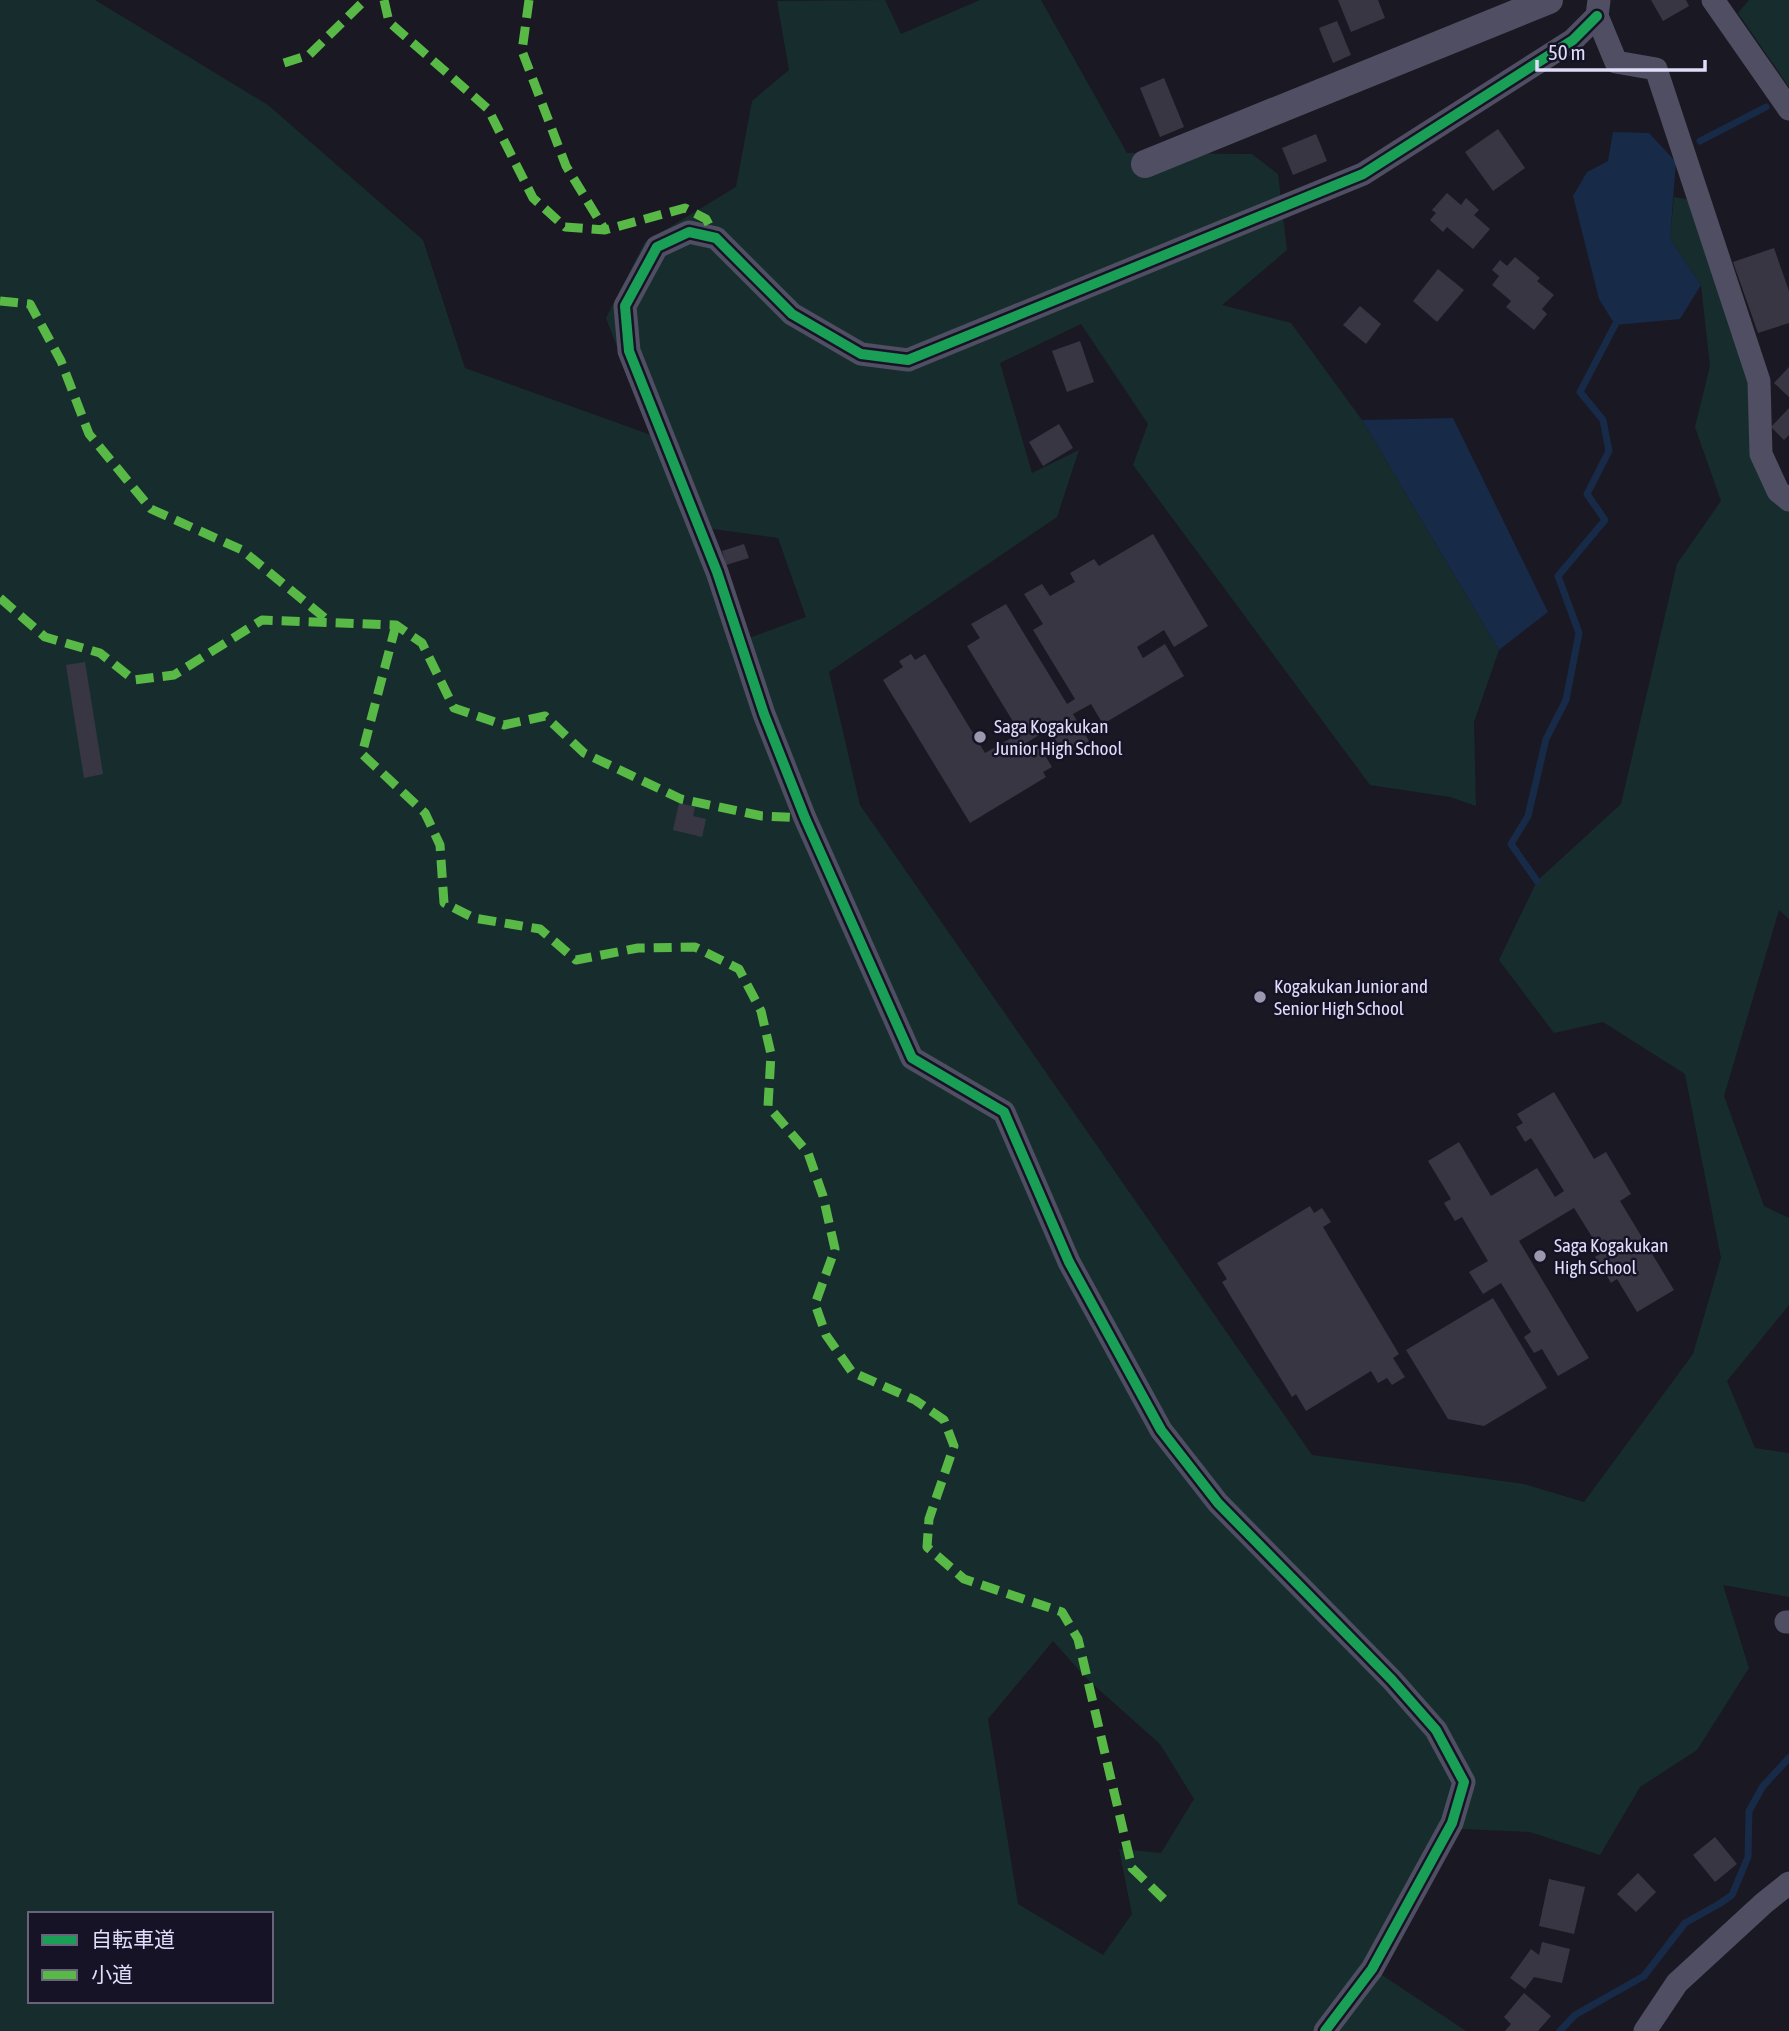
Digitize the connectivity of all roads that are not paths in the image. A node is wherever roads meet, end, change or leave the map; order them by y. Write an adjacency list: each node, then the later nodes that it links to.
1 (1549, 0): 5 (street)
2 (1713, 0): 4 (street)
3 (1598, 8): 6 (street); 8 (street)
4 (1789, 109)
5 (1145, 164)
6 (1789, 499)
7 (1789, 1883): 9 (street)
8 (1325, 2031)
9 (1646, 2031)

